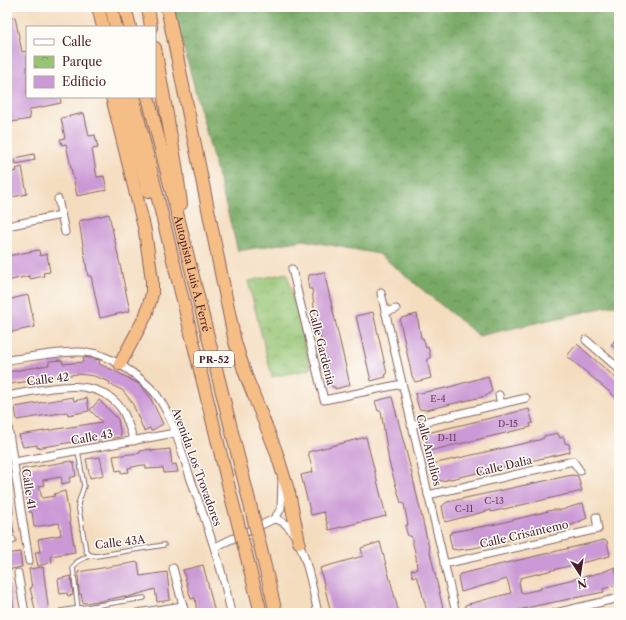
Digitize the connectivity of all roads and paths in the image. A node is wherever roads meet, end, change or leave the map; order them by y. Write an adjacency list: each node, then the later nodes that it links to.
1 (90, 7): 7 (highway)
2 (98, 7): 8 (highway)
3 (111, 7): 9 (highway)
4 (125, 7): 10 (highway)
5 (148, 7): 11 (highway)
6 (167, 7): 43 (highway)
7 (95, 26)
8 (103, 26)
9 (116, 26)
10 (130, 26)
11 (151, 26)
12 (156, 54): 20 (highway)
13 (112, 98): 29 (highway)
14 (122, 98): 22 (highway)
15 (133, 98): 22 (highway, Autopista Luis A. Ferré / PR-52)
16 (148, 98): 20 (highway, Autopista Luis A. Ferré / PR-52)
17 (58, 199): 18 (street)
18 (61, 215): 19 (street); 21 (street)
19 (7, 226)
20 (181, 226): 64 (highway, Autopista Luis A. Ferré / PR-52, bridge)
21 (65, 232)
22 (172, 256): 63 (highway, Autopista Luis A. Ferré / PR-52, bridge)
23 (292, 269): 31 (street, Calle Gardenia)
24 (381, 293): 26 (street, Calle Antulios)
25 (396, 309): 26 (street)
26 (385, 312): 31 (street, Calle Antulios)
27 (586, 340): 30 (street)
28 (7, 360): 29 (street, Avenida Los Trovadores)
29 (120, 364): 38 (street, Avenida Los Trovadores)
30 (619, 369)
31 (402, 384): 37 (street, Calle Antulios)
32 (499, 395): 35 (street)
33 (7, 396): 39 (street, Calle 42)
34 (526, 398): 35 (street)
35 (500, 404): 37 (street)
36 (7, 420): 41 (street, Calle 41)
37 (411, 424): 44 (street, Calle Antulios)
38 (175, 434): 39 (street, Calle 43); 49 (street, Avenida Los Trovadores)
39 (134, 441): 40 (street, Calle 43)
40 (78, 451): 41 (street, Calle 43); 50 (lane, Calle 43A)
41 (14, 462): 51 (street, Calle 41)
42 (580, 471): 44 (street, Calle Dalia)
43 (282, 474): 46 (street); 47 (highway)
44 (428, 495): 52 (street, Calle Antulios)
45 (596, 517): 52 (street, Calle Crisántemo)
46 (274, 519): 47 (street); 49 (street)
47 (299, 542): 65 (street)
48 (164, 545): 50 (lane, Calle 43A)
49 (214, 547): 62 (street, Avenida Los Trovadores)
50 (90, 555): 57 (lane)
51 (29, 561)
52 (444, 564): 66 (street, Calle Antulios)
53 (173, 568): 58 (street)
54 (18, 573): 60 (street)
55 (144, 598): 57 (lane)
56 (619, 598): 67 (street)
57 (78, 609): 59 (lane)
58 (184, 609): 61 (street)
59 (61, 611)
60 (25, 613)
61 (137, 613)
62 (231, 613)
63 (261, 613)
64 (276, 613)
65 (318, 613)
66 (456, 613)
67 (555, 613)

